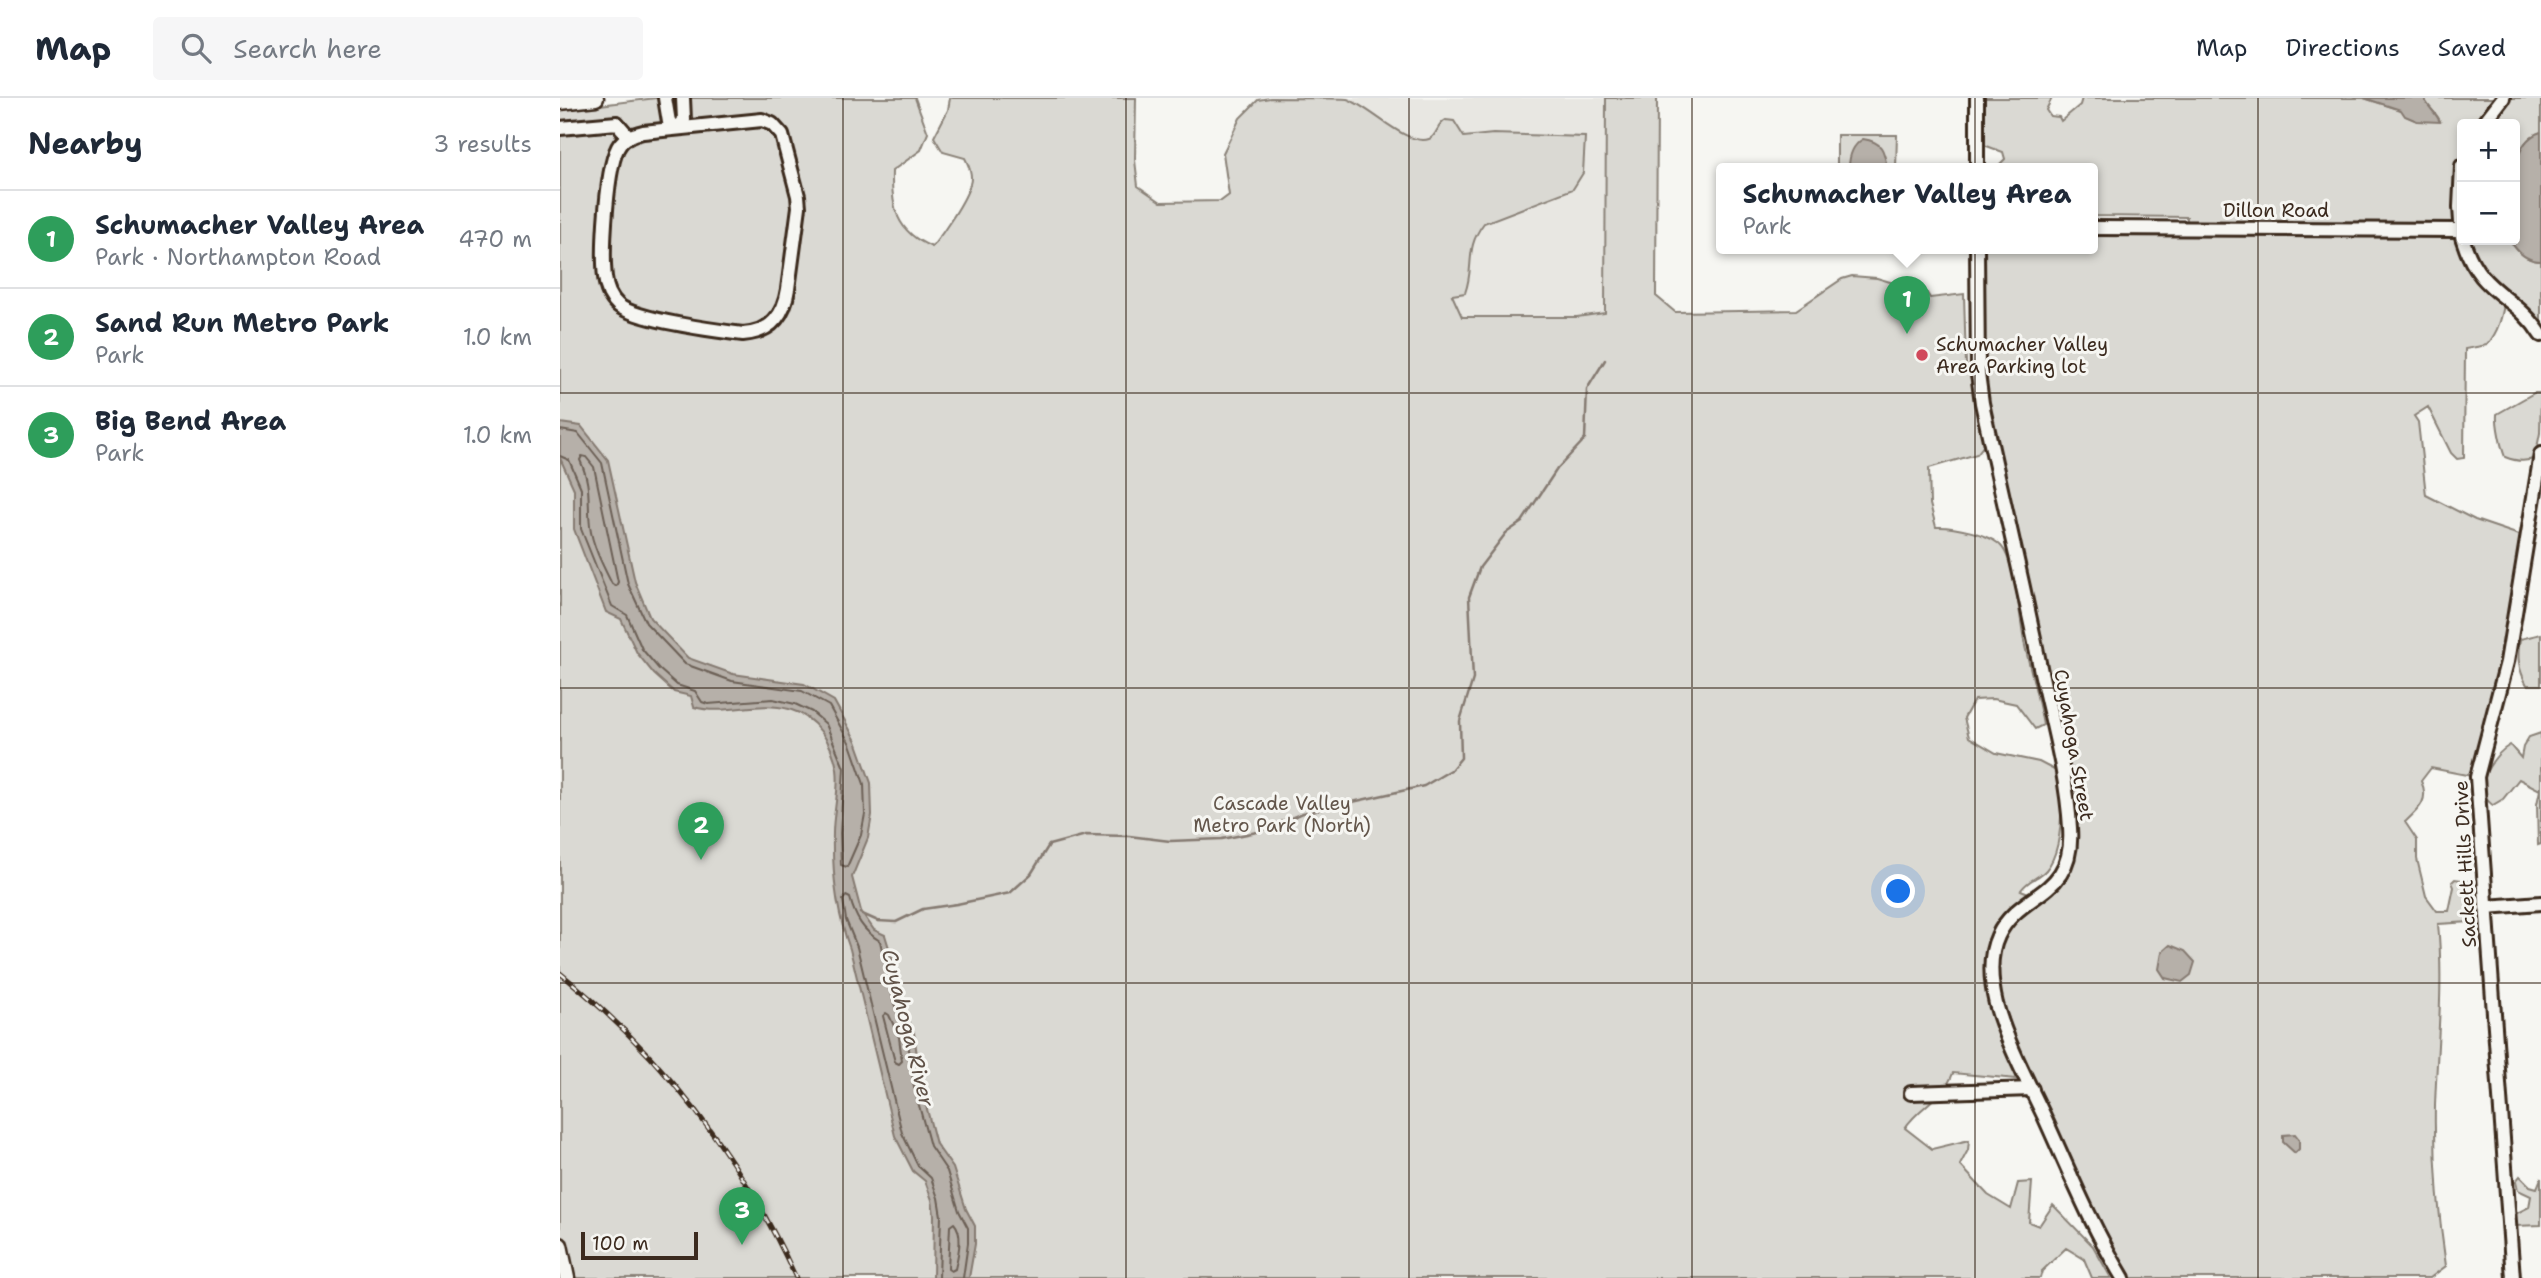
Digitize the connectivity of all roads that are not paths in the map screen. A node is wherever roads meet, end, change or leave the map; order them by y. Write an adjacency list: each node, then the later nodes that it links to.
1 (596, 98): 6 (main road)
2 (665, 98): 9 (street)
3 (683, 98): 9 (street)
4 (1977, 98): 11 (street)
5 (2503, 98): 7 (street)
6 (560, 102)
7 (2487, 119)
8 (560, 128): 10 (street)
9 (678, 128): 10 (street); 10 (street)
10 (629, 137)
11 (1977, 163)
12 (2098, 228): 13 (street, Dillon Road)
13 (2457, 236)
14 (2466, 245): 16 (street)
15 (1977, 254): 21 (street, Cuyahoga Street)
16 (2541, 335)
17 (2541, 454): 18 (street, Sackett Hills Drive)
18 (2540, 472): 20 (street, Sackett Hills Drive)
19 (2541, 903): 20 (street)
20 (2486, 907): 26 (street, Sackett Hills Drive)
21 (2032, 1089): 22 (street); 25 (street, Cuyahoga Street)
22 (1911, 1093)
23 (560, 1245): 24 (main road)
24 (567, 1278)
25 (2123, 1278)
26 (2513, 1278)

